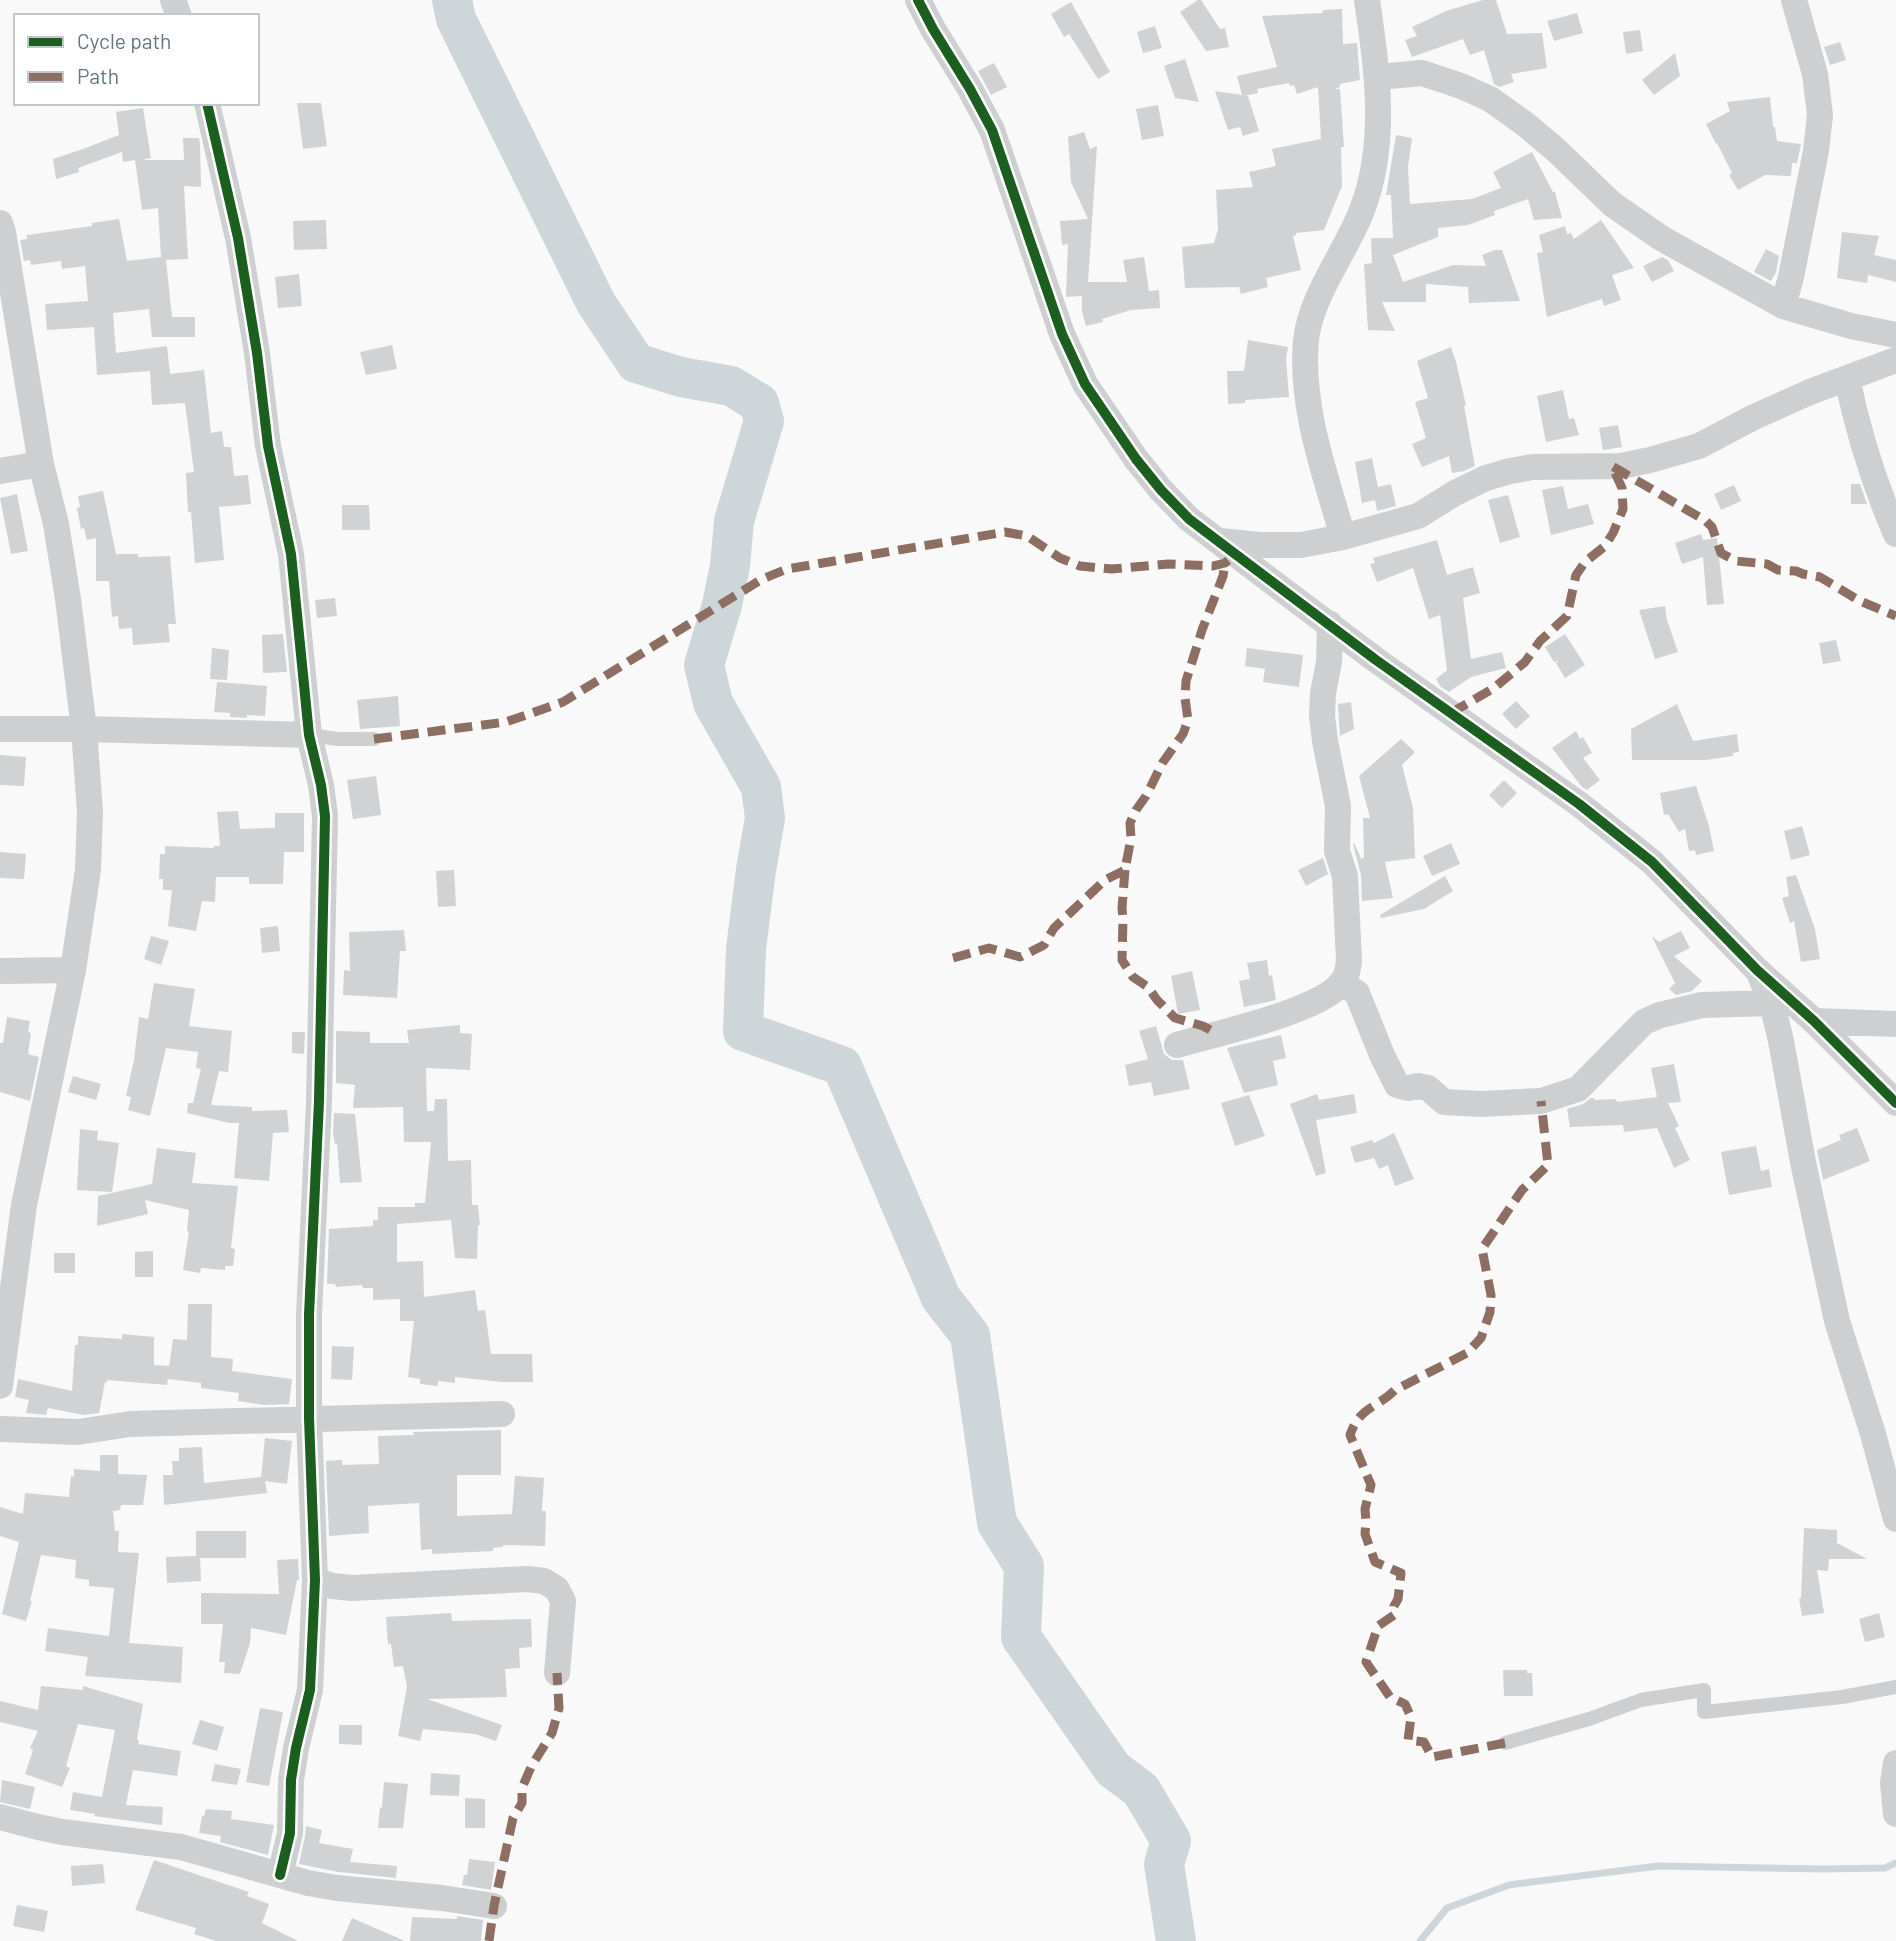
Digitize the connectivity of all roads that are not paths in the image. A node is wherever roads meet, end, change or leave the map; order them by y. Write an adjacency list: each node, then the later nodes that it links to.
1 (918, 0): 15 (street)
2 (1367, 0): 4 (street)
3 (1794, 0): 7 (street)
4 (1378, 77): 7 (street); 14 (street)
5 (207, 105): 19 (street)
6 (1, 230): 11 (street)
7 (1783, 306): 8 (street)
8 (1896, 335)
9 (1896, 360): 10 (street)
10 (1847, 378): 13 (street); 14 (street)
11 (41, 464): 12 (street); 18 (street)
12 (0, 471)
13 (1896, 534)
14 (1343, 537): 15 (street)
15 (1218, 541): 16 (street)
16 (1330, 624): 22 (street); 24 (street)
17 (0, 729): 18 (street)
18 (84, 729): 19 (street); 21 (street)
19 (309, 735): 20 (lane); 33 (street)
20 (374, 739)
21 (73, 970): 23 (street); 30 (street)
22 (1757, 970): 25 (street); 26 (street)
23 (0, 971)
24 (1342, 982): 25 (street); 28 (street)
25 (1772, 1003): 35 (street)
26 (1814, 1021): 27 (street); 29 (street)
27 (1896, 1024)
28 (1177, 1045)
29 (1896, 1103)
30 (12, 1204): 31 (street)
31 (0, 1385)
32 (502, 1414): 33 (street)
33 (309, 1418): 34 (street); 36 (street)
34 (0, 1429)
35 (1896, 1518)
36 (315, 1580): 37 (street); 43 (street)
37 (557, 1673)
38 (1896, 1687): 39 (lane)
39 (1505, 1743)
40 (1896, 1763): 41 (street)
41 (1896, 1814)
42 (0, 1817): 43 (street)
43 (280, 1875): 44 (street)
44 (494, 1906)

